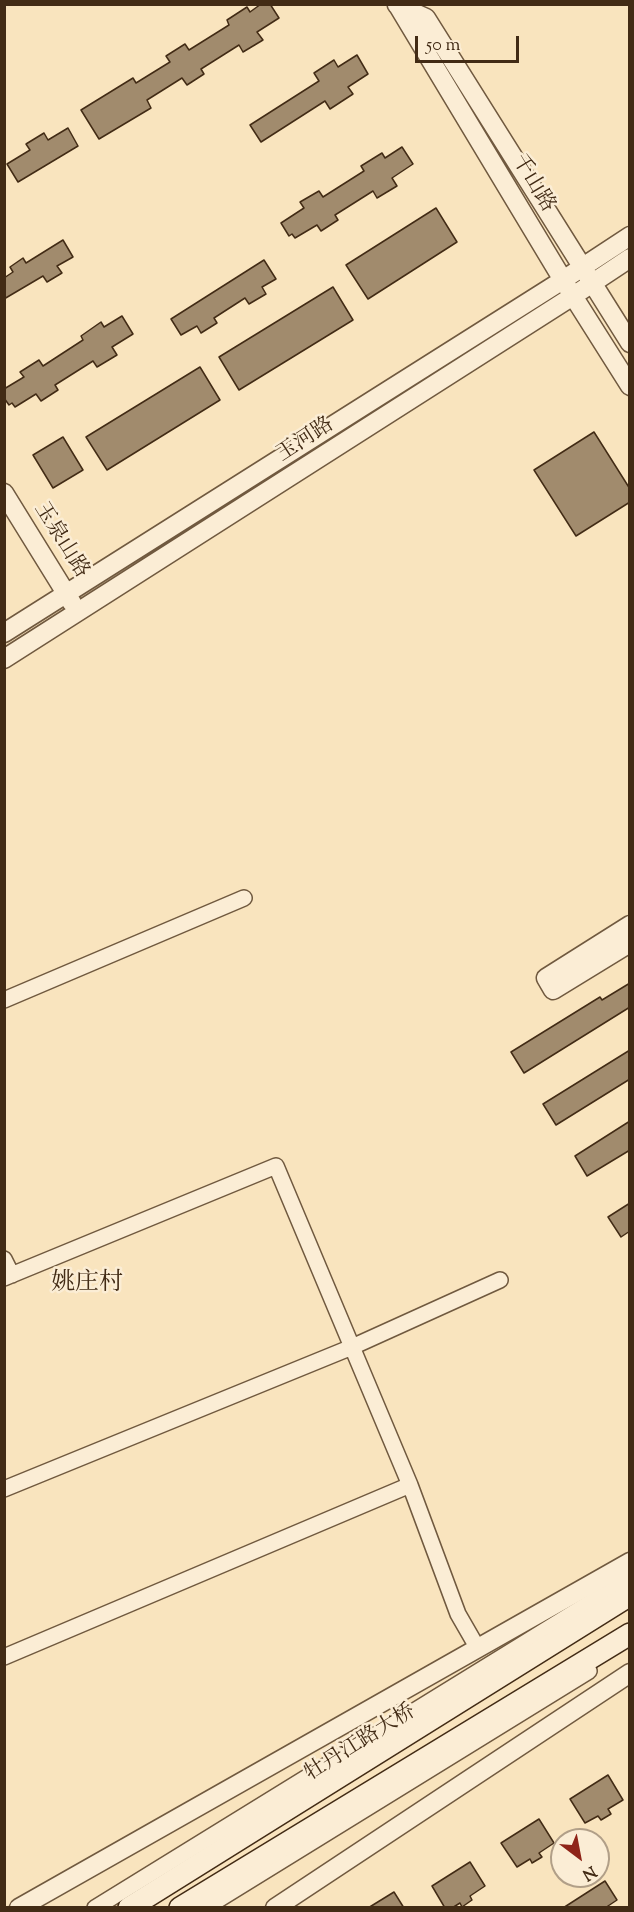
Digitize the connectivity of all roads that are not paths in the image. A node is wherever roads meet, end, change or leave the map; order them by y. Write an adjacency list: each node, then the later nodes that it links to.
1 (397, 5): 4 (street, 千山路); 5 (street, 千山路)
2 (630, 236): 4 (street, 玉河路)
3 (630, 258): 6 (street, 玉河路)
4 (583, 267): 5 (street, 玉河路); 6 (street, 千山路)
5 (563, 280): 7 (street, 千山路); 11 (street, 玉河路)
6 (593, 283): 7 (street, 玉河路); 8 (street, 千山路)
7 (573, 296): 9 (street, 千山路); 12 (street, 玉河路)
8 (630, 343)
9 (630, 386)
10 (4, 493): 11 (street, 玉泉山路)
11 (66, 594): 12 (street, 玉泉山路); 13 (street, 玉河路)
12 (78, 613): 14 (street, 玉河路)
13 (4, 633)
14 (4, 659)
15 (244, 898): 18 (street)
16 (630, 925): 17 (street)
17 (630, 943)
18 (4, 1000)
19 (4, 1259): 20 (street)
20 (8, 1276): 22 (street)
21 (500, 1280): 22 (street)
22 (352, 1347): 23 (street); 24 (street)
23 (410, 1485): 29 (street); 30 (street)
24 (4, 1489)
25 (630, 1562): 29 (street)
26 (628, 1585): 33 (street, 牡丹江路大桥); 34 (main road, 牡丹江路大桥)
27 (630, 1634): 35 (main road)
28 (630, 1646): 36 (street)
29 (477, 1647): 32 (street)
30 (4, 1657)
31 (630, 1673): 37 (street)
32 (19, 1908)
33 (95, 1908)
34 (129, 1908)
35 (180, 1908)
36 (206, 1908)
37 (274, 1908)

